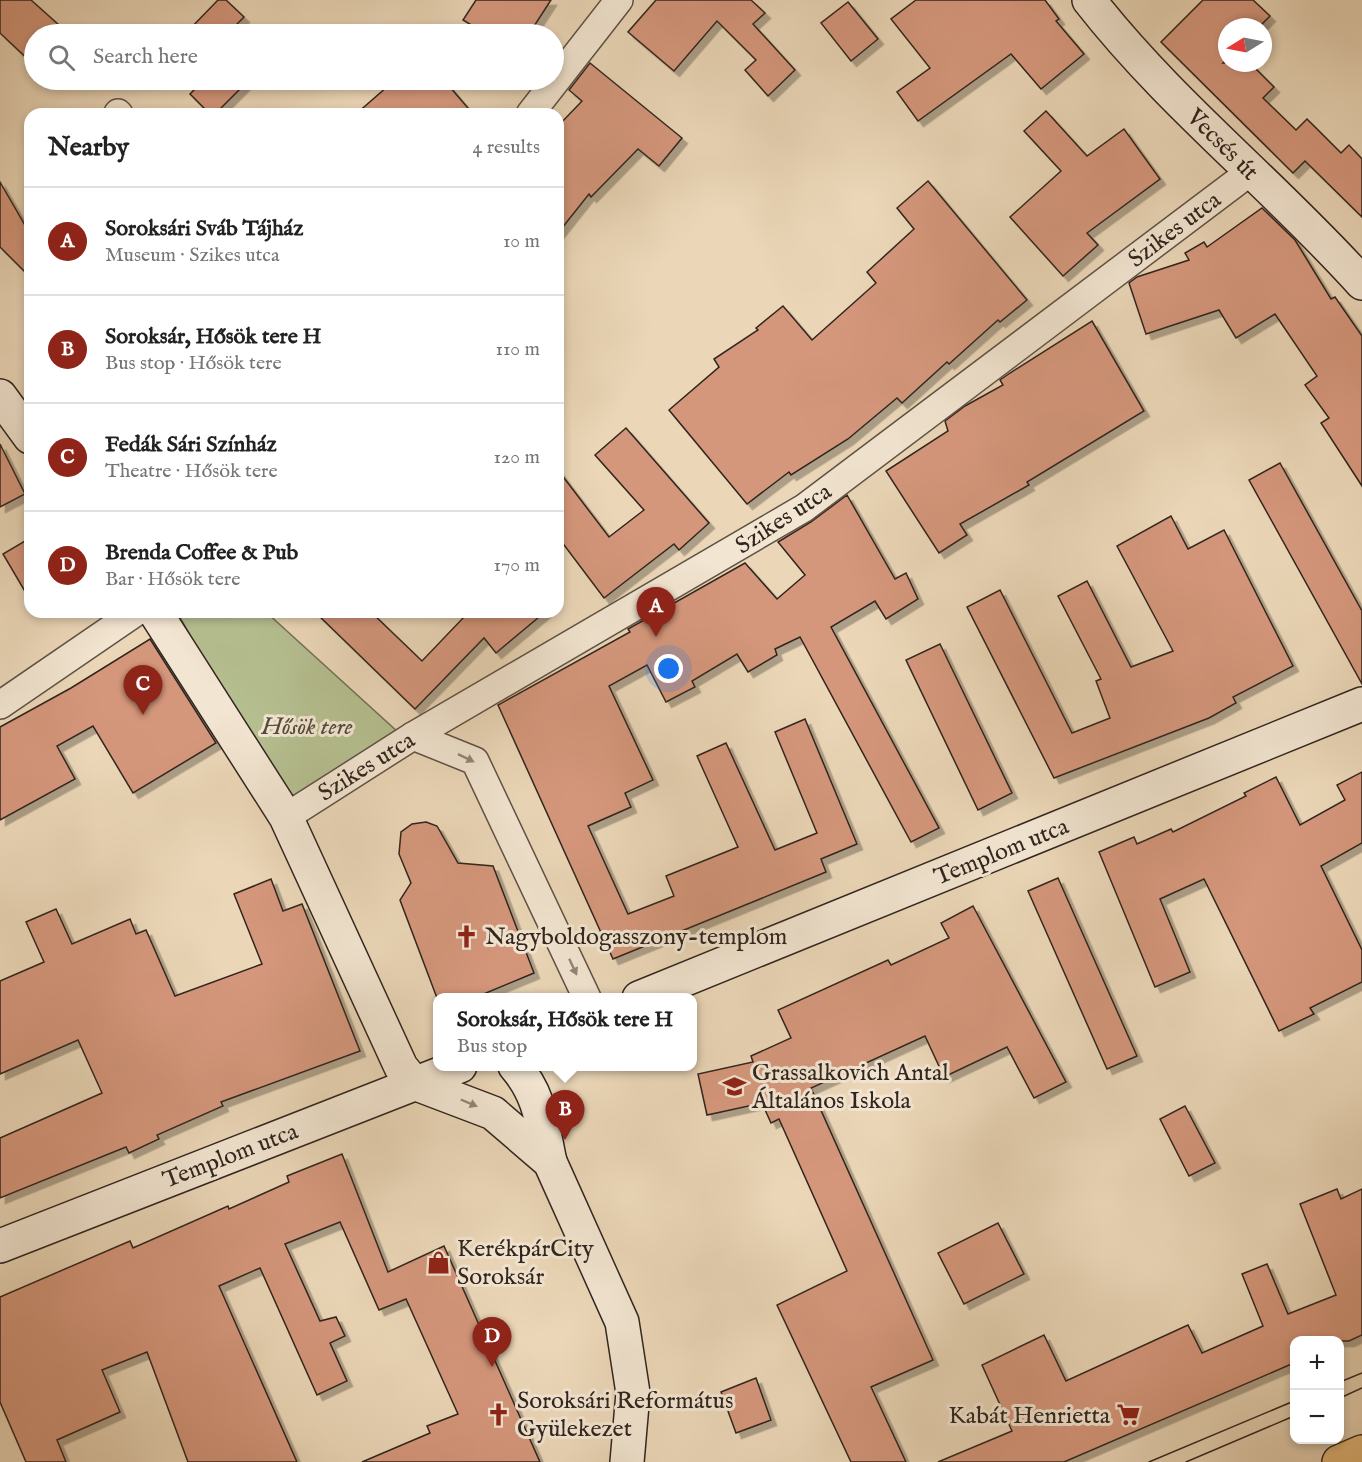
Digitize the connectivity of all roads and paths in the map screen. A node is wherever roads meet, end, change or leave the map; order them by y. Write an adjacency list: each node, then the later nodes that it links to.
1 (619, 0): 3 (street)
2 (1089, 0): 6 (street, Vecsés út)
3 (564, 70)
4 (549, 90): 5 (street)
5 (535, 108)
6 (1250, 172): 7 (street, Vecsés út); 14 (street, Szikes utca)
7 (1362, 283)
8 (0, 396): 9 (street)
9 (24, 429)
10 (127, 618): 13 (street)
11 (159, 618): 15 (street)
12 (1362, 704): 17 (street, Templom utca)
13 (0, 705)
14 (412, 736): 15 (street, Szikes utca); 16 (street, one-way to 16)
15 (286, 817): 20 (street)
16 (585, 993)
17 (651, 993)
18 (446, 1071): 20 (street, Templom utca)
19 (519, 1071): 21 (street)
20 (414, 1083): 21 (street, one-way to 21); 22 (street, Templom utca)
21 (550, 1162): 24 (street)
22 (0, 1246)
23 (1362, 1452): 25 (main road)
24 (627, 1462)
25 (1339, 1462)

